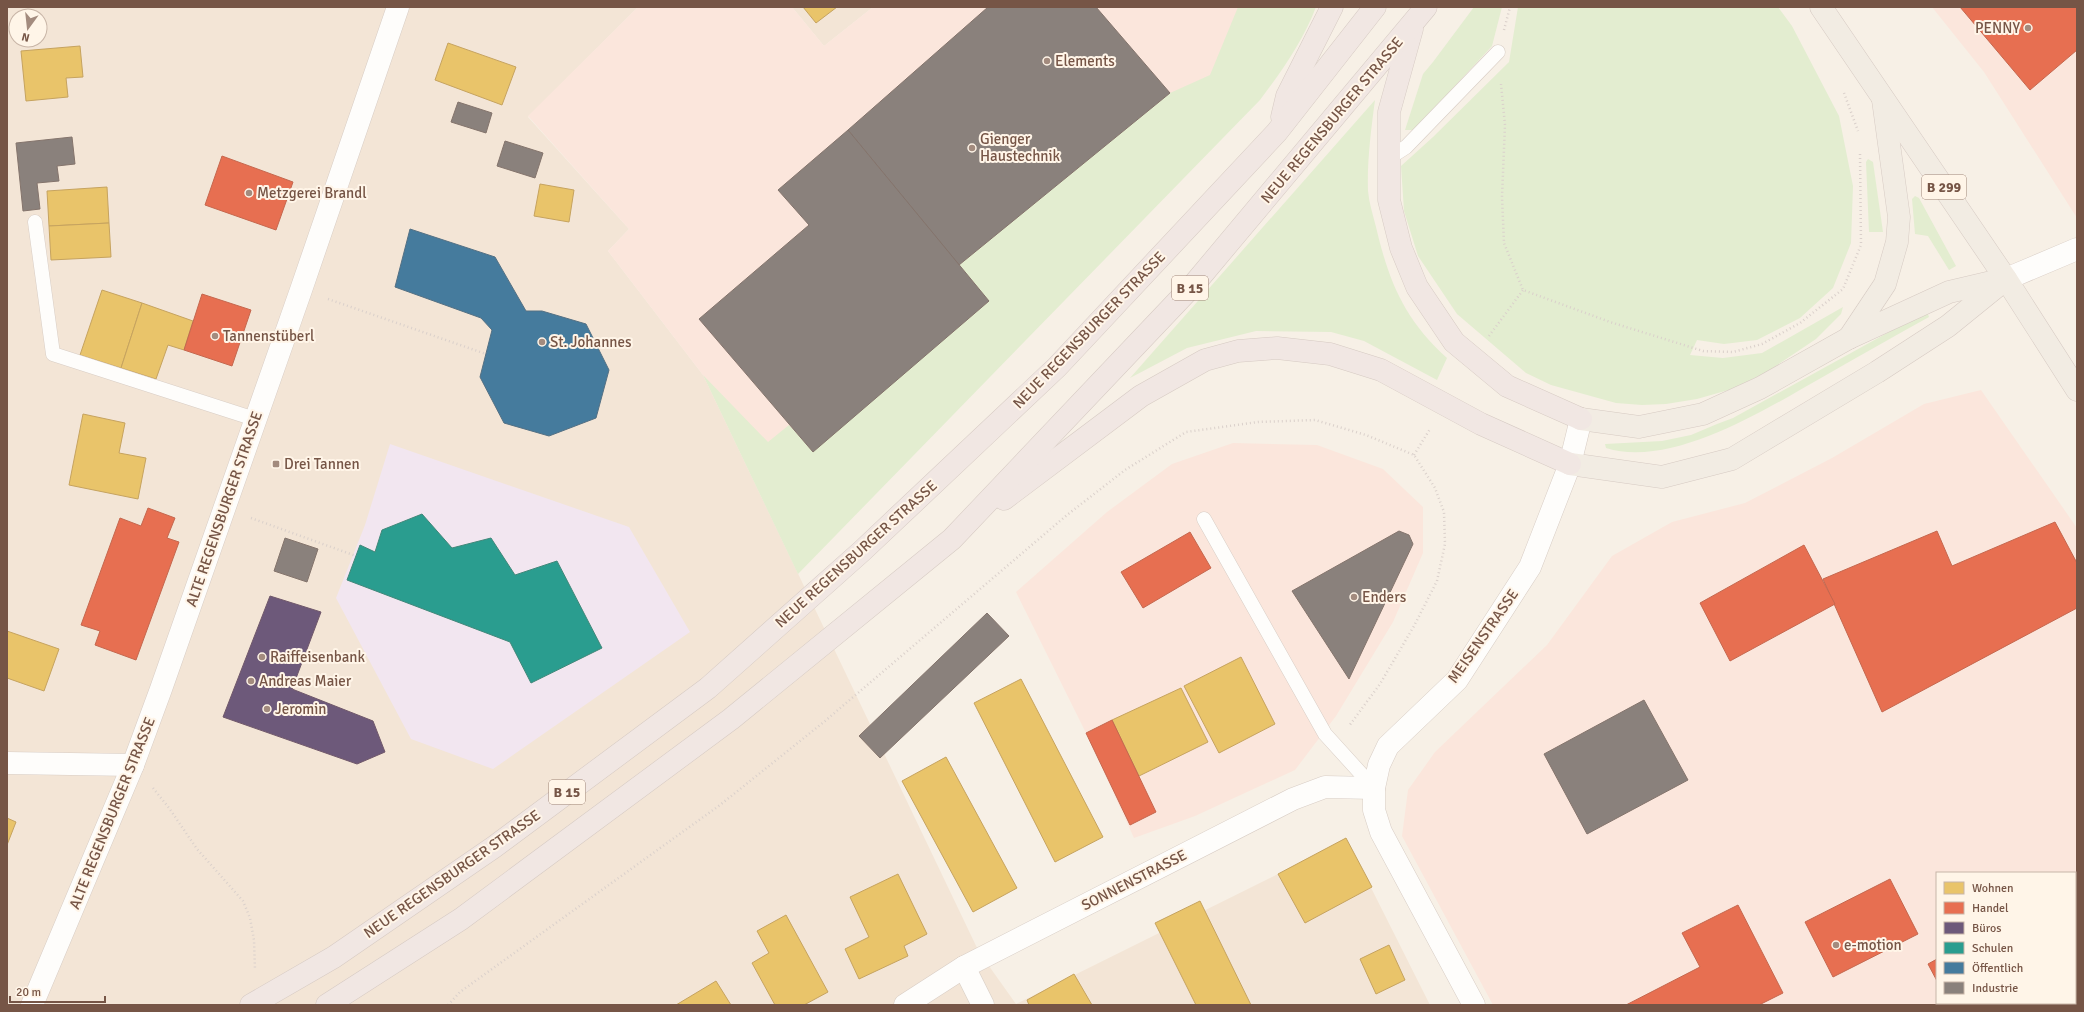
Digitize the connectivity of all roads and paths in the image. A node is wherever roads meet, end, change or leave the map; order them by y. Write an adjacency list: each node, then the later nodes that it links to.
1 (398, 7): 17 (street, ALTE REGENSBURGER STRASSE)
2 (1332, 7): 10 (highway)
3 (1375, 7): 10 (highway, NEUE REGENSBURGER STRASSE / B 15)
4 (1510, 7): 7 (path)
5 (1821, 7): 9 (main road, B 299)
6 (1420, 15): 13 (highway); 30 (highway, NEUE REGENSBURGER STRASSE / B 15)
7 (1498, 52): 13 (lane); 18 (path)
8 (1842, 88): 11 (path)
9 (1882, 95): 16 (main road, B 299); 19 (main road)
10 (1277, 132): 39 (highway, NEUE REGENSBURGER STRASSE / B 15)
11 (1860, 138)
12 (1860, 145): 18 (path)
13 (1389, 158): 24 (highway)
14 (35, 222): 23 (lane)
15 (2077, 250): 16 (street)
16 (2006, 279): 19 (main road); 22 (main road, B 299); 27 (main road)
17 (302, 290): 21 (path); 23 (street, ALTE REGENSBURGER STRASSE)
18 (1523, 290): 20 (path)
19 (1849, 338): 24 (main road)
20 (1486, 340)
21 (486, 354)
22 (2077, 390)
23 (255, 419): 28 (street, ALTE REGENSBURGER STRASSE)
24 (1581, 419): 27 (street, MEISENSTRASSE)
25 (1430, 428): 26 (path)
26 (1414, 455): 32 (path); 41 (path)
27 (1570, 464): 30 (highway); 35 (street, MEISENSTRASSE)
28 (224, 508): 31 (path); 34 (street, ALTE REGENSBURGER STRASSE)
29 (1204, 519): 32 (lane)
30 (952, 539): 40 (highway, NEUE REGENSBURGER STRASSE / B 15)
31 (356, 556)
32 (1334, 745): 35 (lane)
33 (7, 763): 34 (street)
34 (133, 765): 37 (path); 38 (street, ALTE REGENSBURGER STRASSE)
35 (1374, 788): 36 (street, SONNENSTRASSE); 44 (street, MEISENSTRASSE)
36 (964, 967): 42 (street, SONNENSTRASSE); 43 (street)
37 (256, 974)
38 (32, 1005)
39 (251, 1005)
40 (327, 1005)
41 (448, 1005)
42 (905, 1005)
43 (984, 1005)
44 (1474, 1005)

